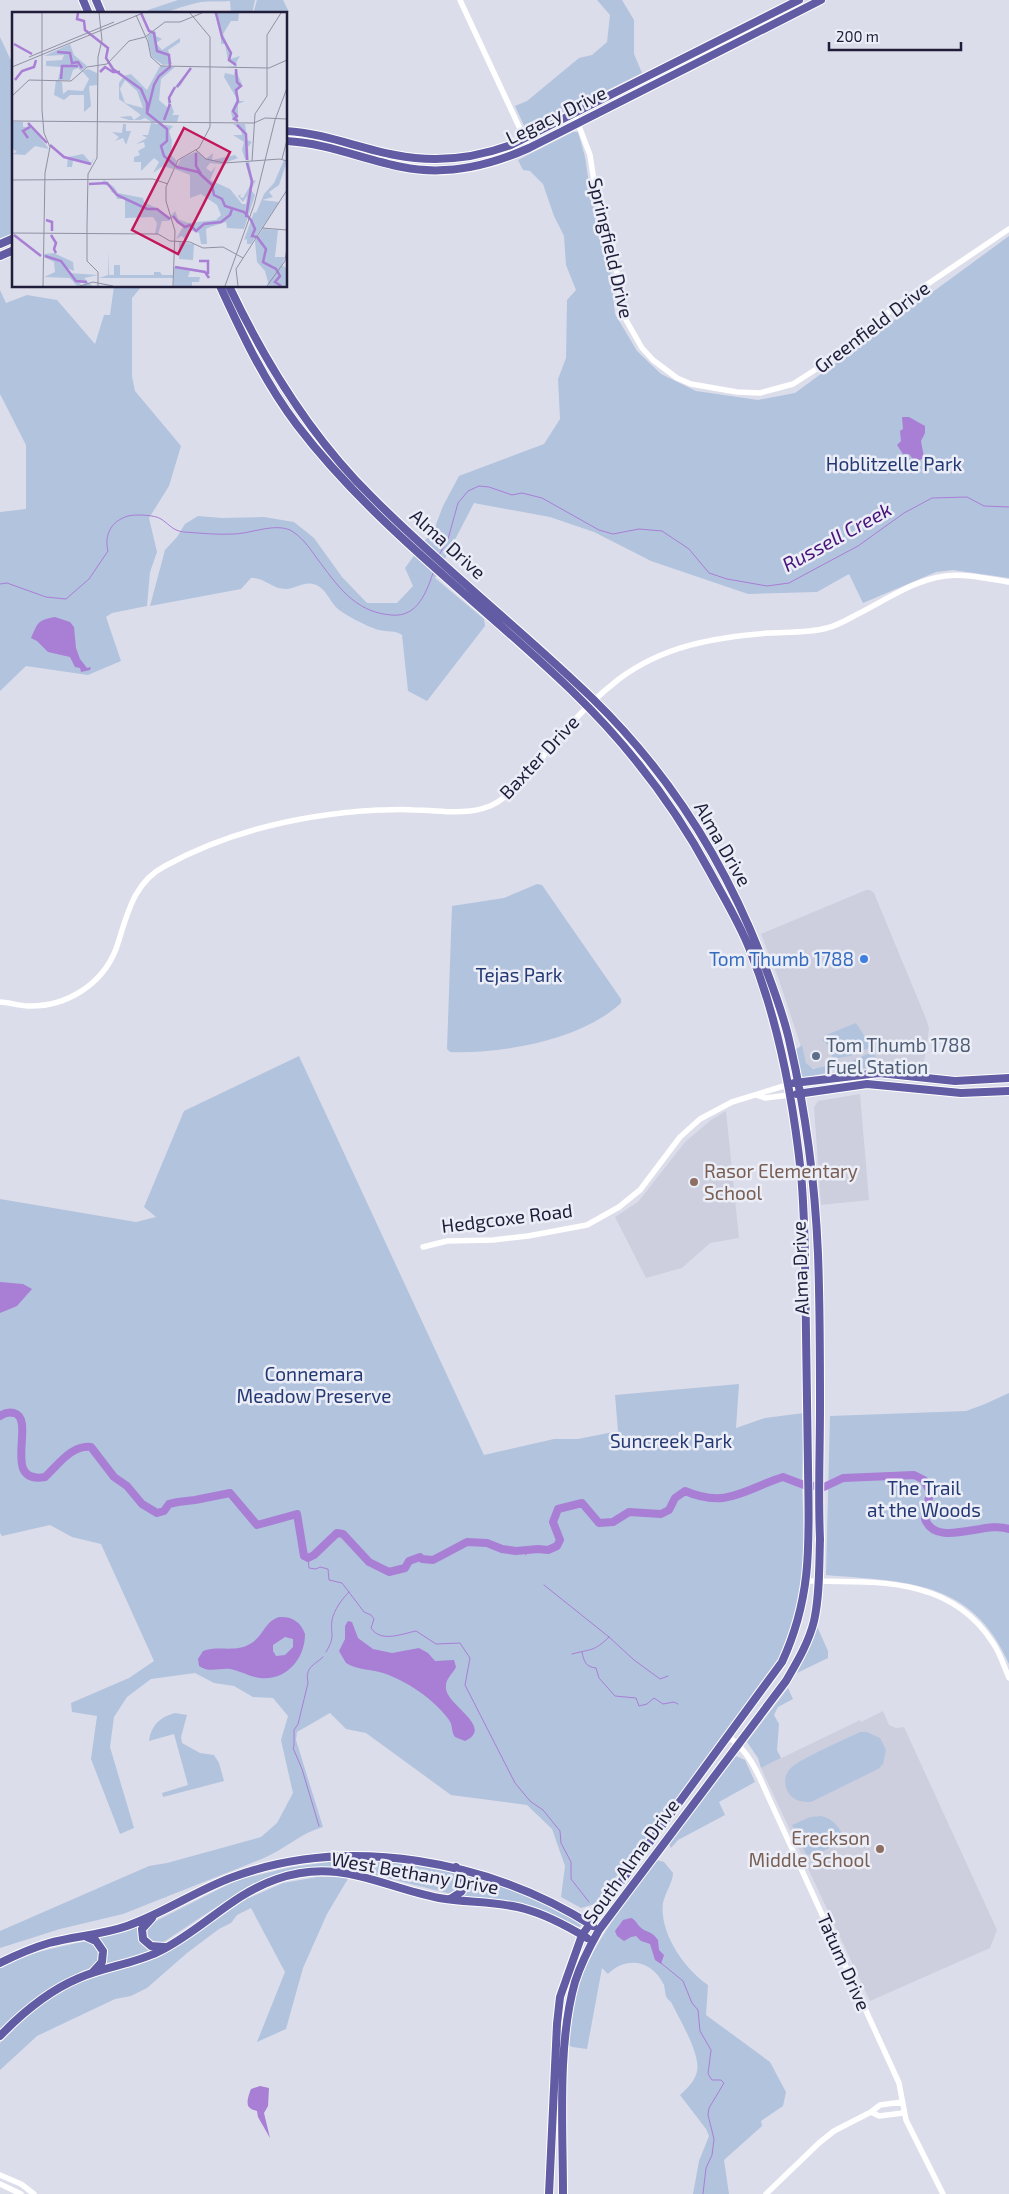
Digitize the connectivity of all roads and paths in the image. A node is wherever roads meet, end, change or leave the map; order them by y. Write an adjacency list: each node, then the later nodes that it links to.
1 (83, 0): 6 (main road)
2 (96, 0): 7 (main road)
3 (460, 0): 11 (street)
4 (799, 0): 8 (main road, Legacy Drive)
5 (822, 0): 9 (main road, Legacy Drive)
6 (89, 12)
7 (101, 12)
8 (574, 113): 9 (street, Springfield Drive); 11 (main road, Legacy Drive)
9 (579, 123): 13 (main road, Legacy Drive); 23 (street, Springfield Drive)
10 (288, 131): 14 (main road, Legacy Drive)
11 (524, 139): 13 (street); 14 (main road, Legacy Drive)
12 (288, 141): 15 (main road, Legacy Drive)
13 (528, 148): 15 (main road, Legacy Drive)
14 (443, 160): 15 (main road)
15 (444, 170)
16 (1009, 229): 23 (street, Greenfield Drive)
17 (12, 239): 18 (main road)
18 (0, 244)
19 (12, 251): 20 (main road)
20 (0, 256)
21 (221, 288): 25 (main road, Alma Drive)
22 (230, 288): 24 (main road, Alma Drive)
23 (722, 390)
24 (324, 442): 25 (main road); 26 (main road, Alma Drive)
25 (316, 448): 27 (main road, Alma Drive)
26 (388, 513): 27 (main road); 29 (main road, Alma Drive)
27 (381, 520): 30 (main road, Alma Drive)
28 (1009, 582): 31 (street, Baxter Drive)
29 (542, 650): 30 (main road); 31 (main road, Alma Drive)
30 (536, 658): 32 (main road, Alma Drive)
31 (594, 700): 32 (street, Baxter Drive); 33 (main road, Alma Drive)
32 (587, 706): 34 (main road, Alma Drive); 35 (street, Baxter Drive)
33 (777, 997): 34 (main road); 38 (main road, Alma Drive)
34 (768, 1001): 40 (main road, Alma Drive)
35 (1, 1002)
36 (879, 1073): 37 (main road, Hedgcoxe Road); 38 (main road, Hedgcoxe Road); 39 (main road)
37 (1009, 1078)
38 (798, 1082): 40 (main road, Hedgcoxe Road); 42 (main road, Alma Drive)
39 (879, 1084): 41 (main road, Hedgcoxe Road); 42 (main road, Hedgcoxe Road)
40 (787, 1085): 43 (street, Hedgcoxe Road); 44 (main road, Alma Drive)
41 (1009, 1091)
42 (800, 1094): 44 (main road, Hedgcoxe Road); 45 (main road, Alma Drive)
43 (756, 1095): 44 (street, Hedgcoxe Road); 47 (street, Hedgcoxe Road)
44 (789, 1095): 46 (main road, Alma Drive)
45 (812, 1178): 46 (main road); 49 (main road, Alma Drive)
46 (801, 1179): 48 (main road, Alma Drive)
47 (423, 1247)
48 (807, 1581): 49 (street); 51 (main road, South Alma Drive)
49 (819, 1581): 50 (street); 52 (main road, South Alma Drive)
50 (1009, 1678)
51 (729, 1737): 52 (street, Tatum Drive); 56 (main road, South Alma Drive)
52 (739, 1744): 57 (main road, South Alma Drive); 65 (street, Tatum Drive)
53 (456, 1867): 54 (main road); 55 (main road, West Bethany Drive); 56 (main road, West Bethany Drive)
54 (450, 1899): 58 (main road, West Bethany Drive); 61 (main road, West Bethany Drive)
55 (155, 1914): 59 (main road, West Bethany Drive); 61 (main road)
56 (590, 1924): 57 (main road, West Bethany Drive); 58 (main road, South Alma Drive)
57 (599, 1930): 60 (main road, South Alma Drive)
58 (582, 1935): 60 (main road, West Bethany Drive); 72 (main road, South Alma Drive)
59 (84, 1936): 62 (main road, West Bethany Drive); 63 (main road)
60 (593, 1941): 73 (main road, South Alma Drive)
61 (166, 1947): 63 (main road, West Bethany Drive)
62 (0, 1963)
63 (90, 1974): 64 (main road, West Bethany Drive)
64 (0, 2036)
65 (902, 2102): 66 (street); 67 (street, Tatum Drive)
66 (871, 2112): 67 (street); 74 (street)
67 (903, 2113): 75 (street, Tatum Drive)
68 (0, 2174): 71 (street)
69 (0, 2184): 70 (street)
70 (20, 2194)
71 (34, 2194)
72 (549, 2194)
73 (563, 2194)
74 (766, 2194)
75 (943, 2194)

